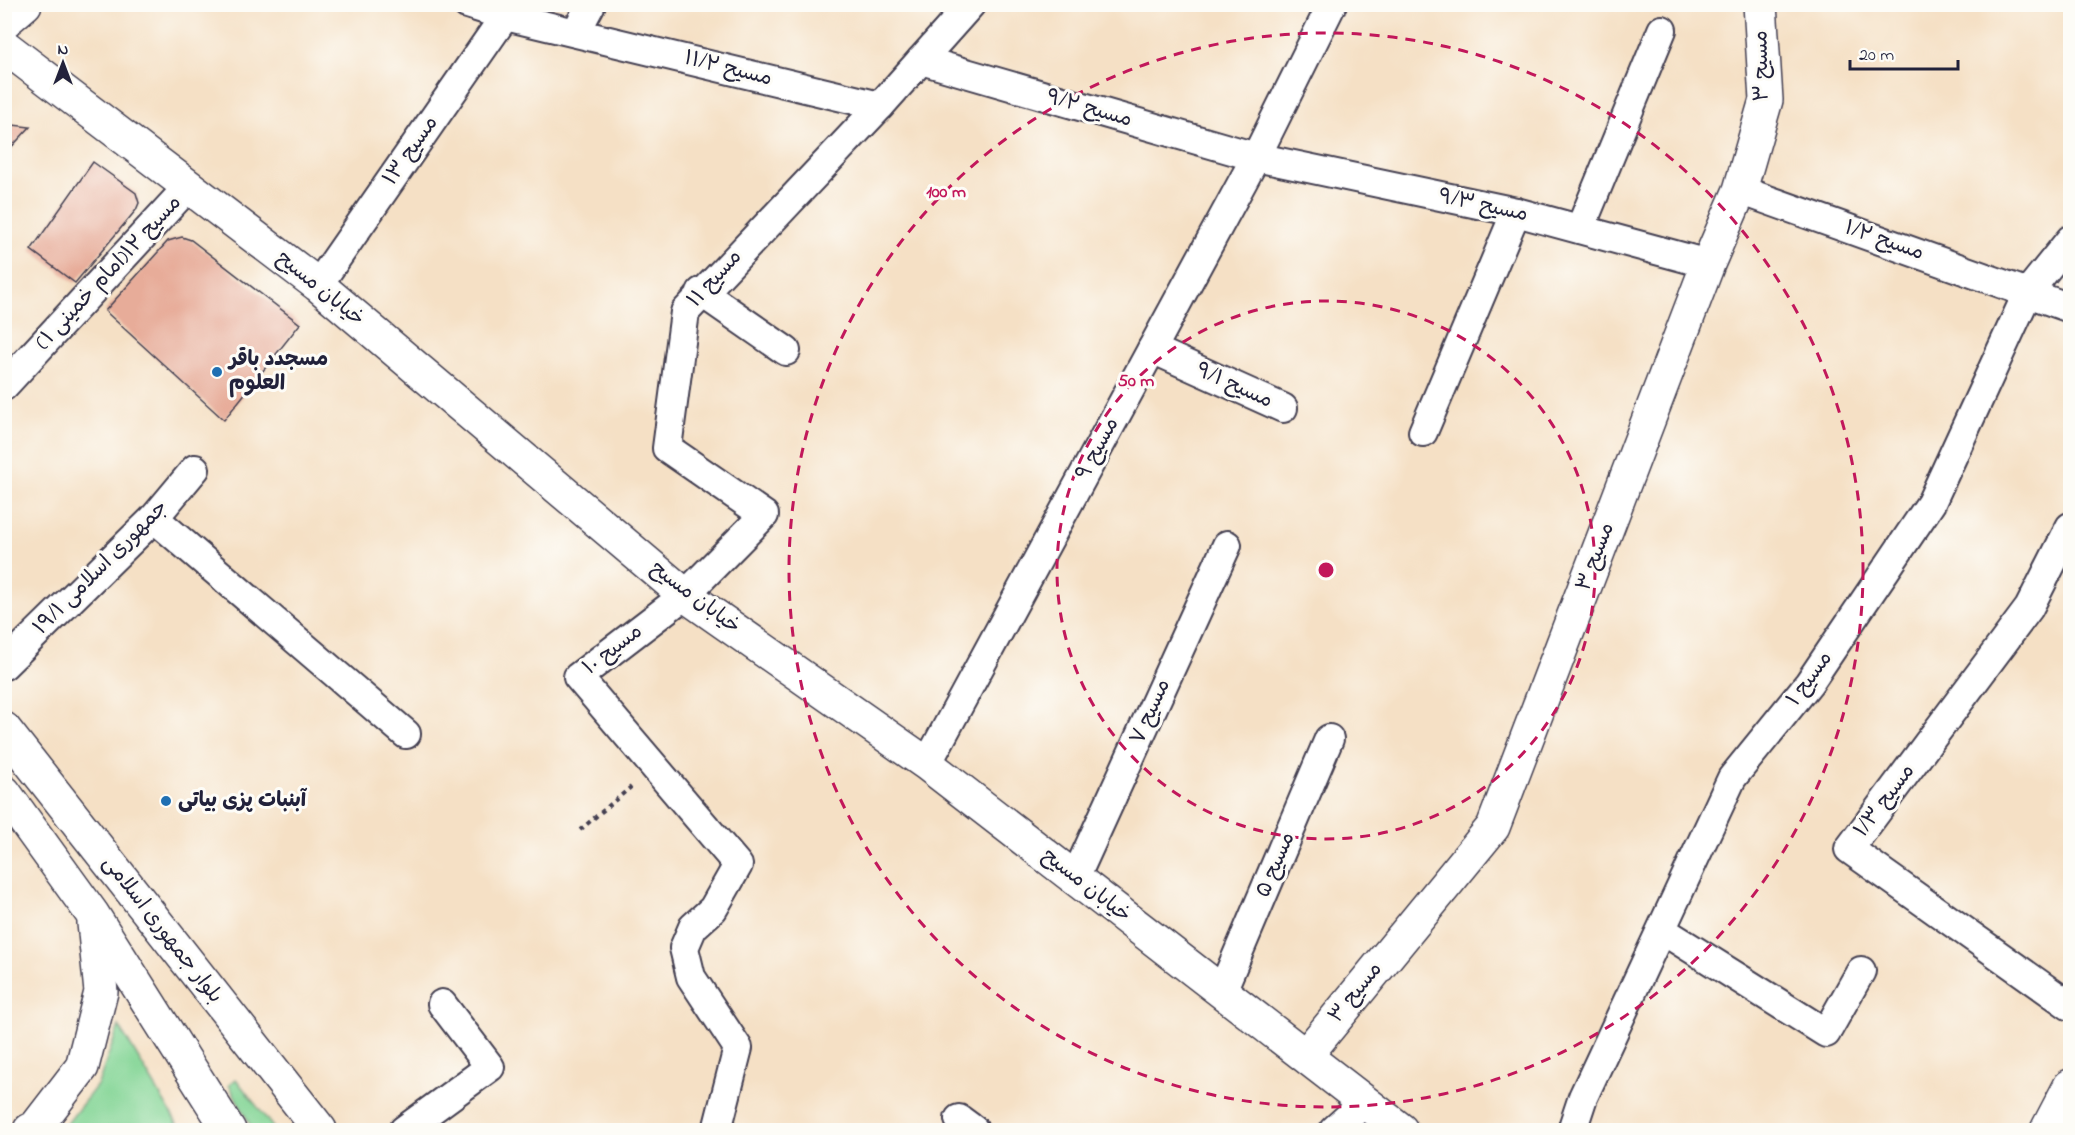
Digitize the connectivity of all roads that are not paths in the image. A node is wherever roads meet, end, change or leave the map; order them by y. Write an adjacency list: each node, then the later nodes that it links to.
1 (25, 4): 8 (street)
2 (467, 4): 7 (street, مسیح ۱۱/۲)
3 (591, 4): 10 (street)
4 (971, 4): 12 (street, مسیح ۱۱)
5 (1332, 4): 14 (street, مسیح ۹)
6 (1760, 4): 16 (street, مسیح ۳)
7 (505, 16): 10 (street, مسیح ۱۱/۲); 21 (street, مسیح ۱۳)
8 (4, 22)
9 (1662, 30): 18 (street)
10 (576, 32): 13 (street, مسیح ۱۱/۲)
11 (4, 46): 15 (street, خیابان مسیح)
12 (921, 60): 13 (street, مسیح ۱۱); 14 (street, مسیح ۹/۲)
13 (880, 106): 22 (street, مسیح ۱۱)
14 (1256, 157): 17 (street, مسیح ۹/۳); 25 (street, مسیح ۹)
15 (188, 187): 21 (street, خیابان مسیح); 27 (street, مسیح ۱۲(امام خمینی ۱))
16 (1740, 190): 20 (street, مسیح ۳); 23 (street, مسیح ۱/۲)
17 (1516, 212): 18 (street, مسیح ۹/۳); 29 (street)
18 (1580, 229): 20 (street, مسیح ۹/۳)
19 (2070, 240): 23 (street, مسیح ۱)
20 (1708, 264): 48 (street, مسیح ۳)
21 (318, 285): 34 (street, خیابان مسیح)
22 (701, 292): 26 (street); 34 (street, مسیح ۱۱)
23 (2028, 292): 24 (street); 43 (street, مسیح ۱)
24 (2070, 308)
25 (1152, 349): 28 (street, مسیح ۹/۱); 39 (street, مسیح ۹)
26 (786, 351)
27 (4, 386)
28 (1283, 408)
29 (1423, 432)
30 (195, 469): 31 (street, جمهوری اسلامی ۱۹/۱)
31 (154, 518): 35 (street, جمهوری اسلامی ۱۹/۱); 37 (street)
32 (2070, 527): 47 (street, مسیح ۱/۳)
33 (1227, 545): 41 (street, مسیح ۷)
34 (685, 595): 39 (street, خیابان مسیح); 55 (street, مسیح ۱۰)
35 (4, 665)
36 (4, 729): 53 (street, بلوار جمهوری اسلامی)
37 (406, 734)
38 (1329, 740): 45 (street, مسیح ۵)
39 (927, 764): 41 (street, خیابان مسیح)
40 (4, 792): 42 (street, بلوار جمهوری اسلامی)
41 (1075, 878): 45 (street, خیابان مسیح)
42 (93, 915): 51 (street); 52 (street, بلوار جمهوری اسلامی)
43 (1662, 930): 44 (street); 58 (street, مسیح ۱)
44 (1862, 971)
45 (1222, 991): 48 (street, خیابان مسیح)
46 (442, 1004): 54 (street)
47 (2070, 1006)
48 (1305, 1055): 50 (street, خیابان مسیح)
49 (2070, 1086): 59 (street)
50 (1365, 1102): 56 (street); 57 (street, خیابان مسیح)
51 (30, 1131)
52 (229, 1131)
53 (320, 1131)
54 (404, 1131)
55 (717, 1131)
56 (1334, 1131)
57 (1401, 1131)
58 (1572, 1131)
59 (2047, 1131)

